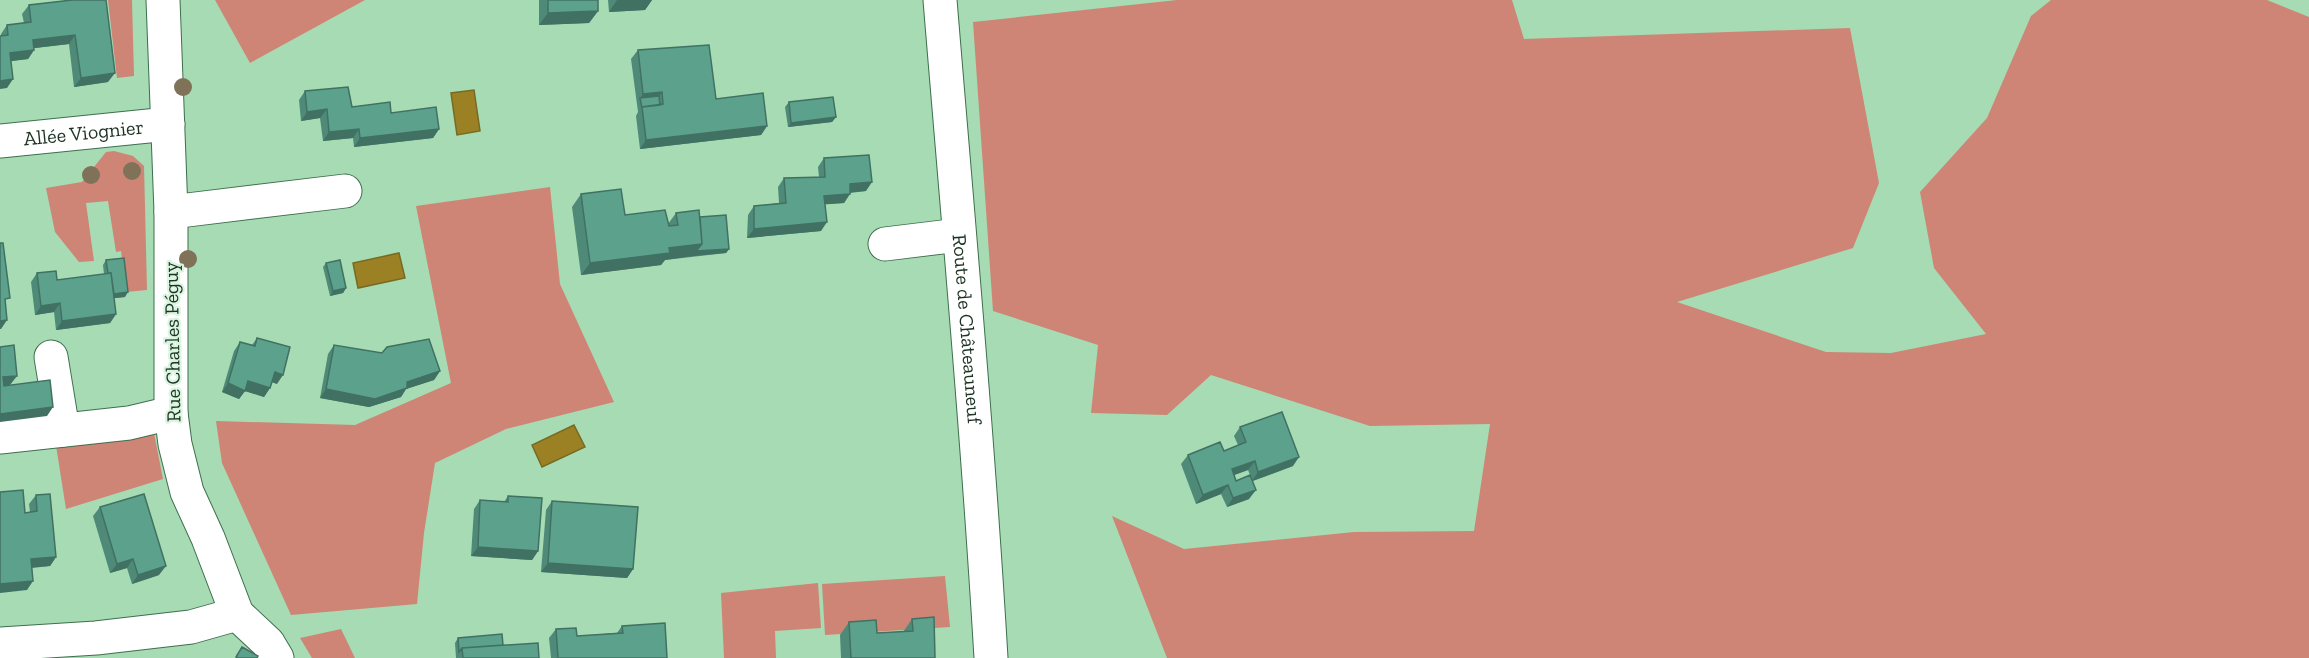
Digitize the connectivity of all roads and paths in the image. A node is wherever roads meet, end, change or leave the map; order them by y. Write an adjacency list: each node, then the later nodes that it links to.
1 (163, 0): 3 (street, Rue Charles Péguy)
2 (940, 0): 7 (street, Route de Châteauneuf)
3 (168, 124): 4 (street, Allée Viognier); 6 (street, Rue Charles Péguy)
4 (0, 141)
5 (345, 191): 6 (street)
6 (171, 212): 10 (street, Rue Charles Péguy)
7 (959, 235): 8 (street); 16 (street, Route de Châteauneuf)
8 (885, 244)
9 (51, 357): 11 (street)
10 (171, 413): 11 (street); 13 (street, Rue Charles Péguy)
11 (63, 430): 12 (street)
12 (0, 437)
13 (237, 614): 14 (street); 15 (street)
14 (0, 644)
15 (277, 658)
16 (991, 658)

